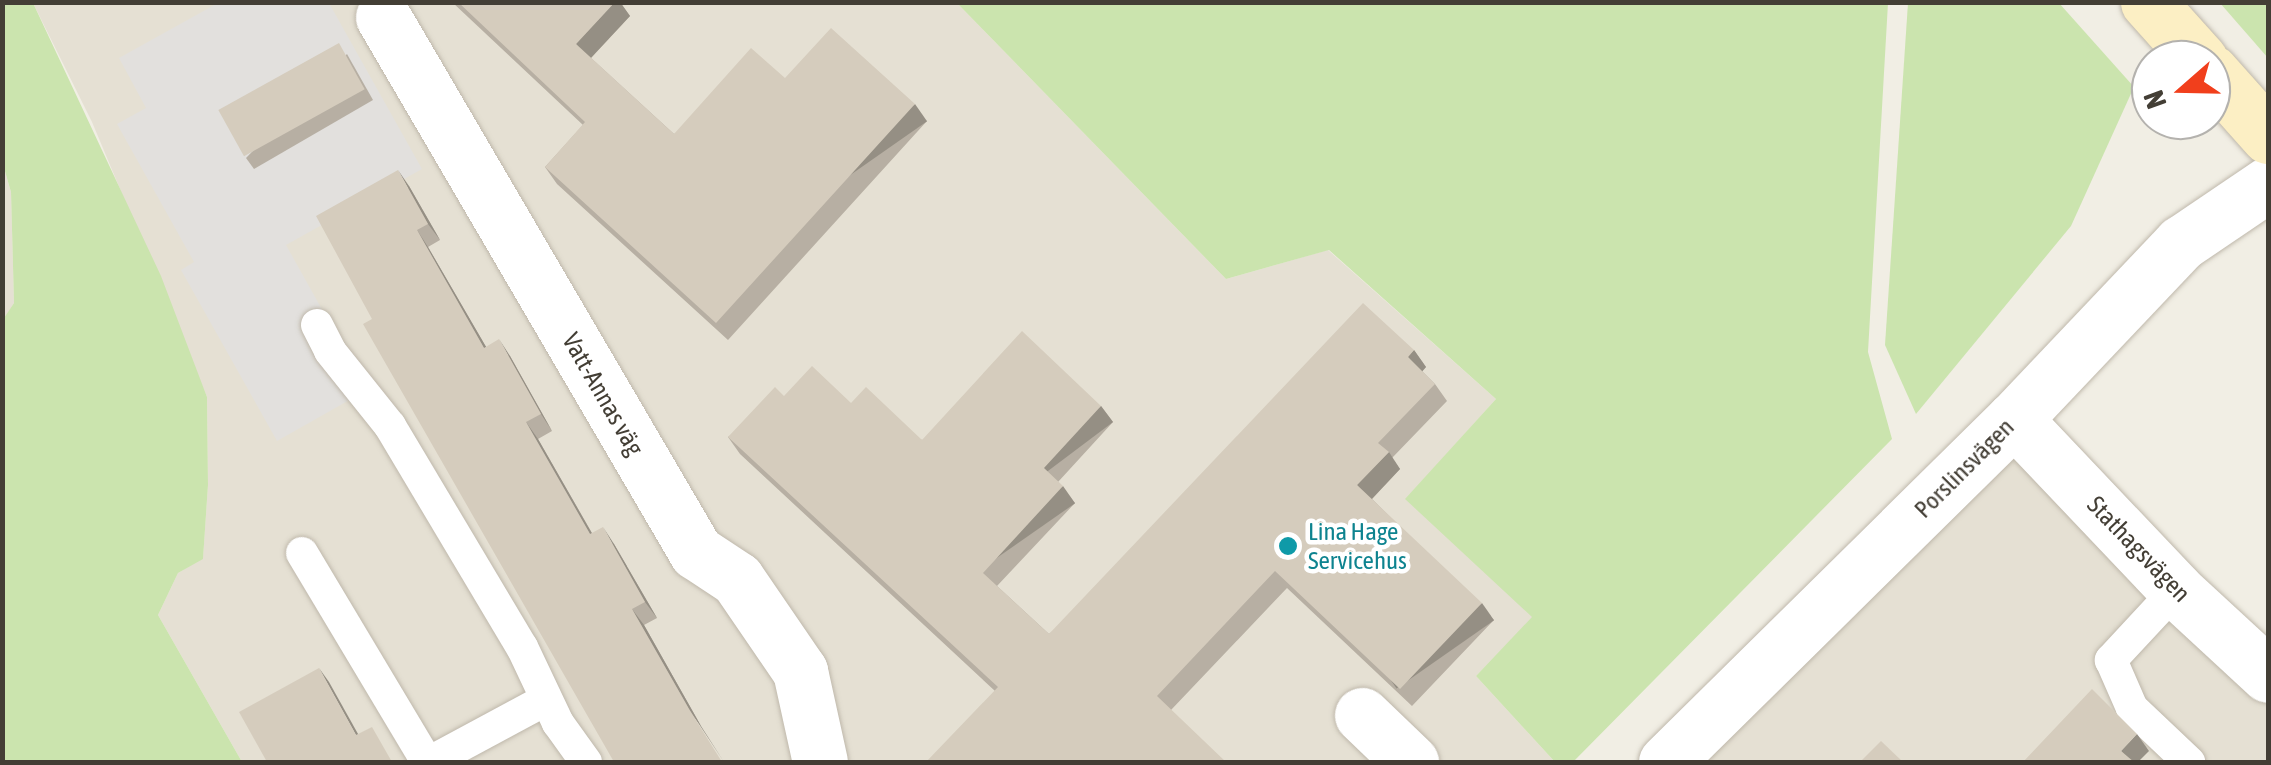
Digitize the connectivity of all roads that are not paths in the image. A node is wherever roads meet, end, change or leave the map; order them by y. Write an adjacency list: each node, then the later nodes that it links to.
1 (2148, 2): 3 (street)
2 (383, 17): 16 (street, Vatt-Annas väg)
3 (2182, 40)
4 (2231, 94): 5 (street)
5 (2268, 136)
6 (2268, 184): 8 (street, Porslinsvägen)
7 (317, 325): 12 (lane)
8 (2014, 418): 10 (street, Stathagsvägen); 18 (street, Porslinsvägen)
9 (302, 553): 14 (lane)
10 (2176, 590): 11 (street, Stathagsvägen); 19 (lane)
11 (2268, 675)
12 (544, 700): 14 (lane); 15 (lane)
13 (1362, 715): 17 (street)
14 (428, 762)
15 (586, 762)
16 (820, 762)
17 (1411, 762)
18 (1666, 762)
19 (2189, 762)

